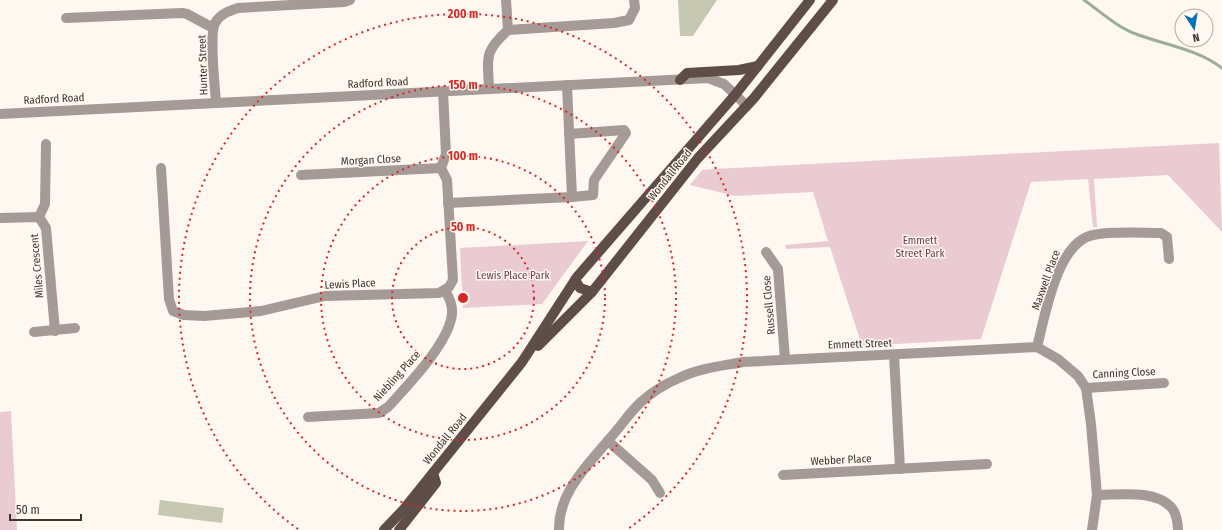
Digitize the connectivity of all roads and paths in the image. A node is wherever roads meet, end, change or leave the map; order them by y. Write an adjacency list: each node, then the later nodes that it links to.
1 (350, 0): 7 (street, Hunter Street)
2 (506, 0): 8 (street)
3 (634, 0): 8 (street)
4 (810, 0): 9 (main road, Wondall Road)
5 (833, 0): 16 (main road, Wondall Road)
6 (66, 18): 7 (street)
7 (213, 28): 15 (street, Hunter Street)
8 (508, 30): 12 (street)
9 (758, 66): 10 (main road); 14 (main road, Wondall Road)
10 (680, 80): 11 (street, Radford Road); 14 (street, Radford Road)
11 (567, 85): 12 (street, Radford Road); 18 (street)
12 (489, 89): 13 (street, Radford Road)
13 (443, 91): 15 (street, Radford Road); 21 (street)
14 (735, 95): 16 (street, Radford Road); 29 (main road, Wondall Road)
15 (216, 103): 17 (street, Radford Road)
16 (747, 106): 31 (main road, Wondall Road)
17 (0, 114)
18 (569, 134): 23 (street); 23 (street)
19 (46, 144): 25 (street)
20 (162, 168): 30 (street, Lewis Place)
21 (441, 168): 22 (street, Morgan Close); 24 (street)
22 (301, 175)
23 (572, 197): 24 (street)
24 (448, 203): 30 (street)
25 (39, 217): 26 (street, Miles Crescent); 33 (street, Miles Crescent)
26 (0, 218)
27 (766, 252): 37 (street, Russell Close)
28 (1169, 259): 35 (street, Maxwell Place)
29 (575, 280): 31 (main road); 38 (main road, Wondall Road)
30 (445, 290): 41 (street, Niebling Place)
31 (592, 292): 38 (main road, Wondall Road)
32 (75, 328): 33 (street)
33 (55, 331): 34 (street)
34 (34, 332)
35 (1037, 347): 36 (street, Emmett Street); 40 (street)
36 (894, 355): 37 (street, Emmett Street); 44 (street)
37 (785, 359): 42 (street, Emmett Street)
38 (522, 362): 45 (main road, Wondall Road)
39 (1164, 383): 40 (street, Canning Close)
40 (1086, 388): 48 (street)
41 (308, 417)
42 (608, 441): 47 (street); 51 (street, Emmett Street)
43 (987, 464): 44 (street, Webber Place)
44 (900, 468): 46 (street, Webber Place)
45 (433, 473): 49 (main road, Wondall Road); 50 (main road)
46 (783, 475)
47 (660, 493)
48 (1097, 495): 52 (street); 53 (street)
49 (384, 530)
50 (398, 530)
51 (558, 530)
52 (1092, 530)
53 (1178, 530)

